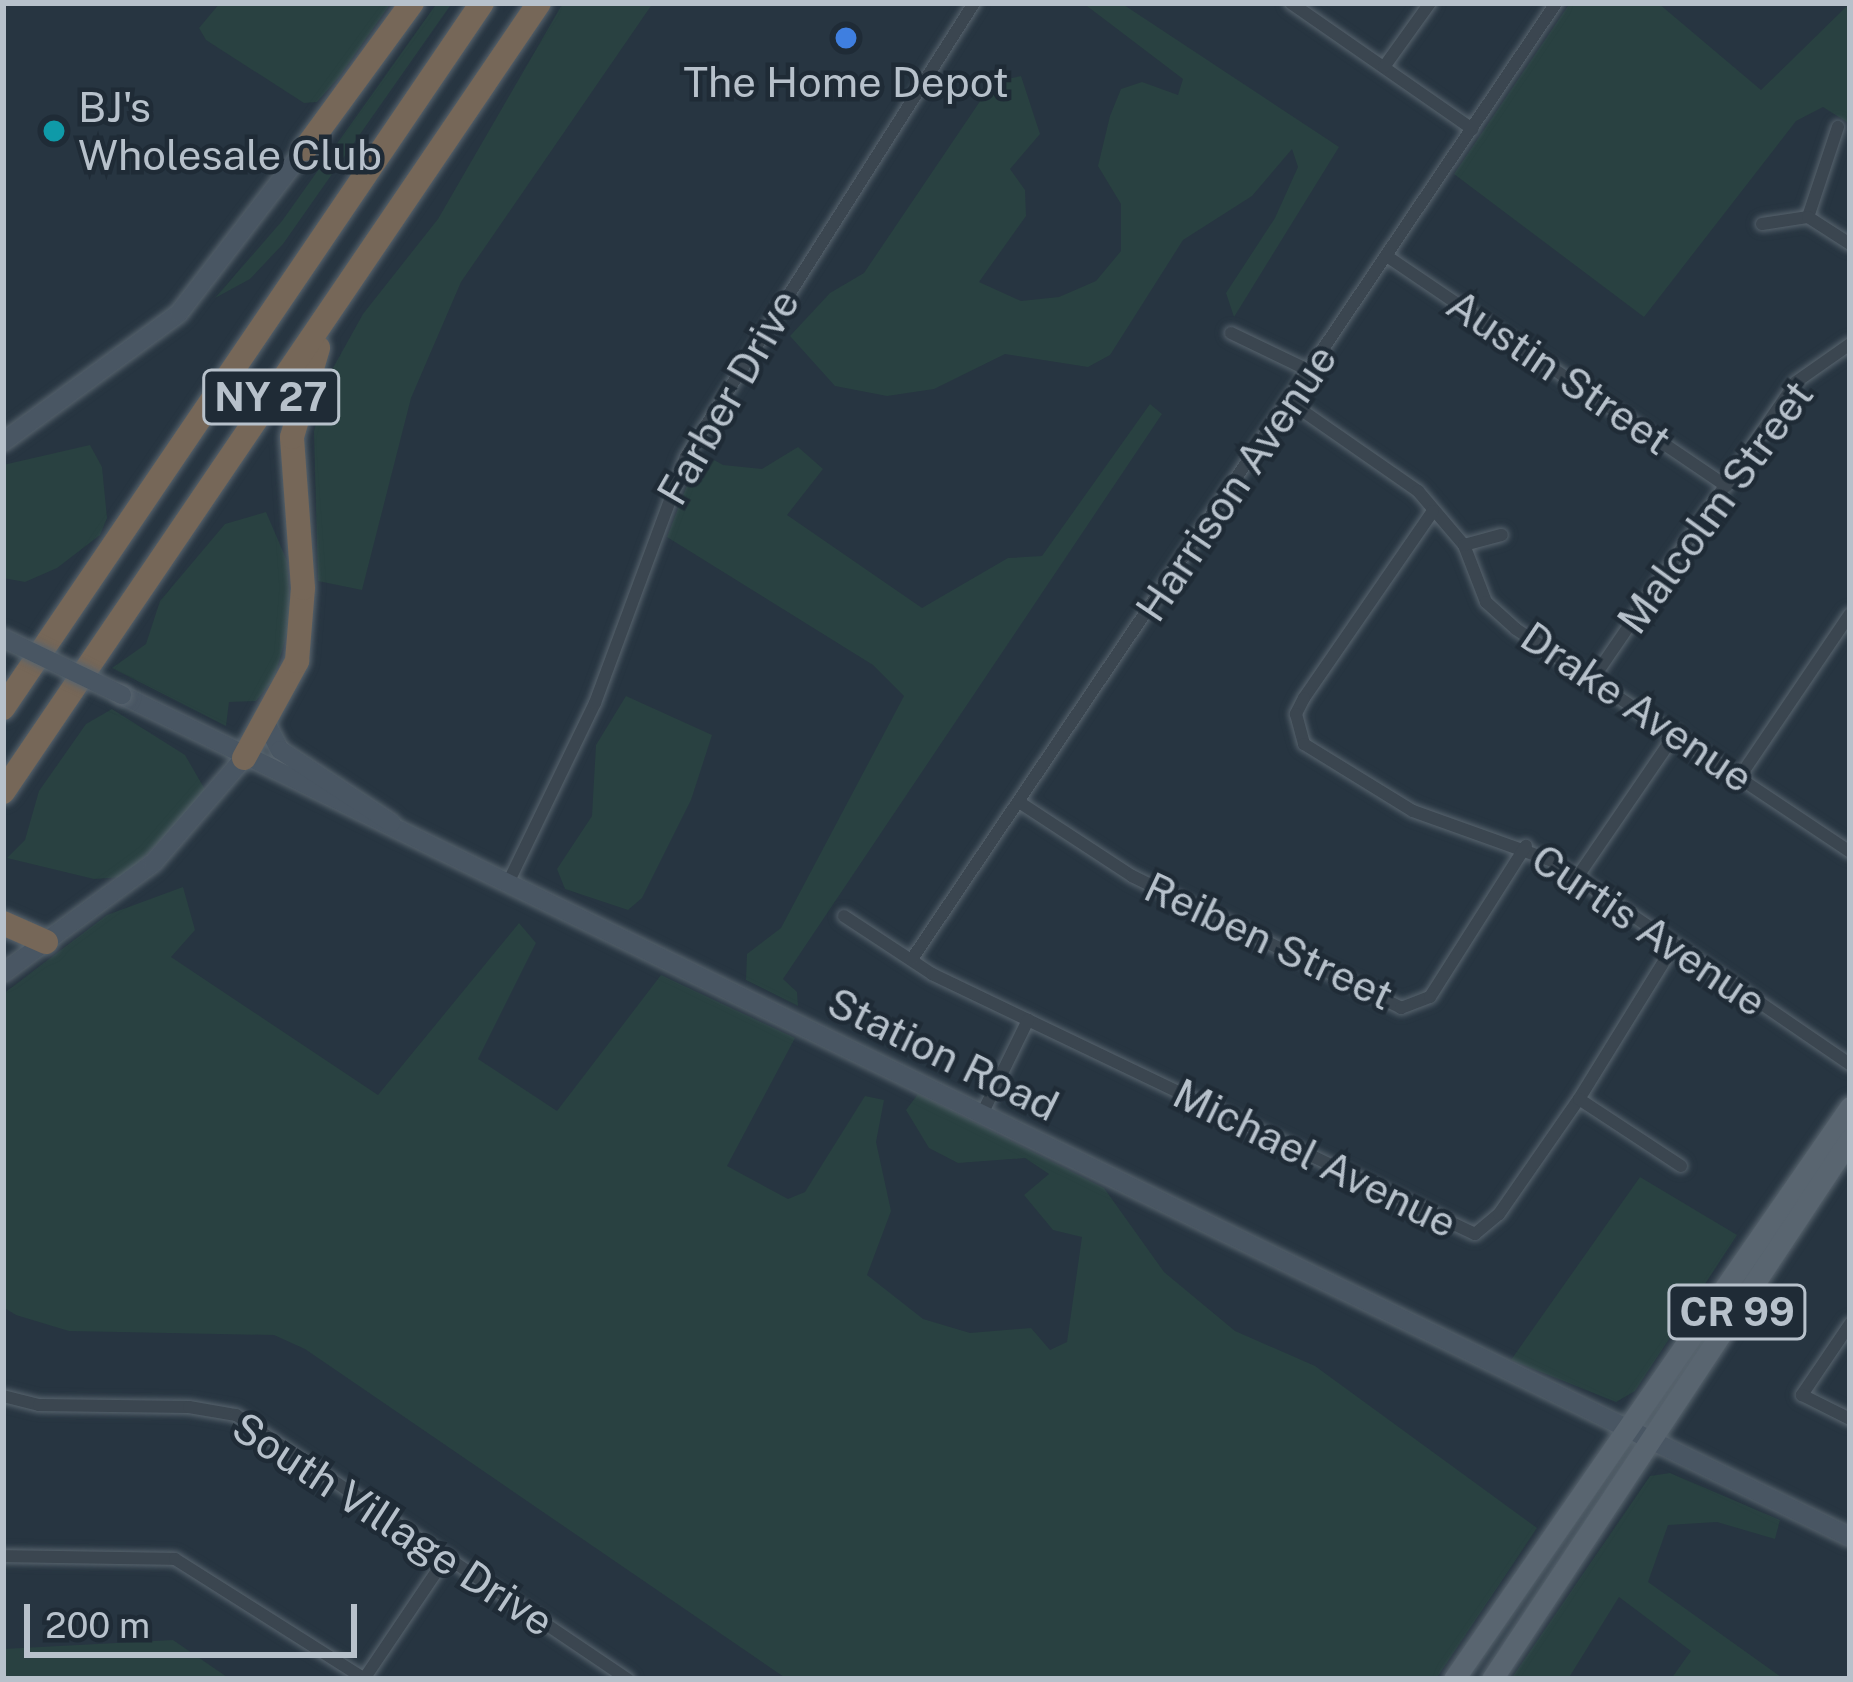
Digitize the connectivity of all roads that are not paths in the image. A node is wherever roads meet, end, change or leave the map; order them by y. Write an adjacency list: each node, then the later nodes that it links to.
1 (412, 3): 11 (highway)
2 (482, 3): 29 (highway, NY 27)
3 (539, 3): 14 (highway, NY 27)
4 (974, 3): 40 (street, Farber Drive)
5 (1291, 3): 8 (street)
6 (1430, 3): 8 (street)
7 (1556, 3): 10 (street, Harrison Avenue)
8 (1384, 67): 10 (street)
9 (1838, 127): 12 (street)
10 (1472, 128): 16 (street, Harrison Avenue)
11 (304, 149): 21 (main road)
12 (1808, 218): 13 (street); 15 (street)
13 (1762, 224)
14 (376, 243): 30 (highway); 34 (highway, NY 27)
15 (1850, 244)
16 (1391, 259): 19 (street, Harrison Avenue); 22 (street, Austin Street)
17 (1231, 333): 19 (street)
18 (1850, 344): 22 (street, Malcolm Street)
19 (1310, 371): 20 (street, Harrison Avenue)
20 (1290, 402): 23 (street, Drake Avenue); 35 (street, Harrison Avenue)
21 (3, 442)
22 (1726, 486): 28 (street, Malcolm Street)
23 (1433, 511): 25 (street, Drake Avenue); 37 (street, Curtis Avenue)
24 (1502, 535): 25 (street)
25 (1464, 545): 28 (street, Drake Avenue)
26 (1850, 614): 33 (street)
27 (3, 638): 32 (main road, Station Road, bridge)
28 (1592, 680): 31 (street, Drake Avenue)
29 (3, 707)
30 (266, 723): 32 (highway); 36 (main road)
31 (1676, 733): 33 (street, Drake Avenue); 39 (street)
32 (244, 758): 36 (main road, Station Road); 43 (main road)
33 (1741, 775): 38 (street, Drake Avenue)
34 (3, 792)
35 (1019, 802): 37 (street, Reiben Street); 45 (street, Harrison Avenue)
36 (398, 832): 40 (main road, Station Road)
37 (1526, 846): 39 (street, Curtis Avenue)
38 (1850, 852)
39 (1576, 879): 44 (street, Curtis Avenue)
40 (507, 884): 51 (main road, Station Road)
41 (844, 916): 45 (street, Michael Avenue)
42 (3, 923): 43 (highway)
43 (46, 942): 46 (main road)
44 (1674, 945): 48 (street, Curtis Avenue); 49 (street, Michael Avenue)
45 (912, 959): 47 (street, Michael Avenue)
46 (3, 973)
47 (1028, 1020): 49 (street, Michael Avenue); 51 (street)
48 (1850, 1064)
49 (1579, 1099): 53 (street)
50 (1850, 1107): 57 (main road, CR 99)
51 (982, 1114): 57 (main road, Station Road)
52 (1850, 1138): 58 (main road, CR 99)
53 (1682, 1166)
54 (1850, 1324): 56 (street)
55 (3, 1396): 61 (street, South Village Drive)
56 (1850, 1419)
57 (1623, 1430): 58 (main road, Station Road); 64 (main road, CR 99)
58 (1650, 1444): 59 (main road, Station Road); 65 (main road, CR 99)
59 (1850, 1537)
60 (3, 1556): 62 (street)
61 (447, 1556): 62 (street); 63 (street, South Village Drive)
62 (364, 1679)
63 (628, 1679)
64 (1454, 1679)
65 (1492, 1679)

